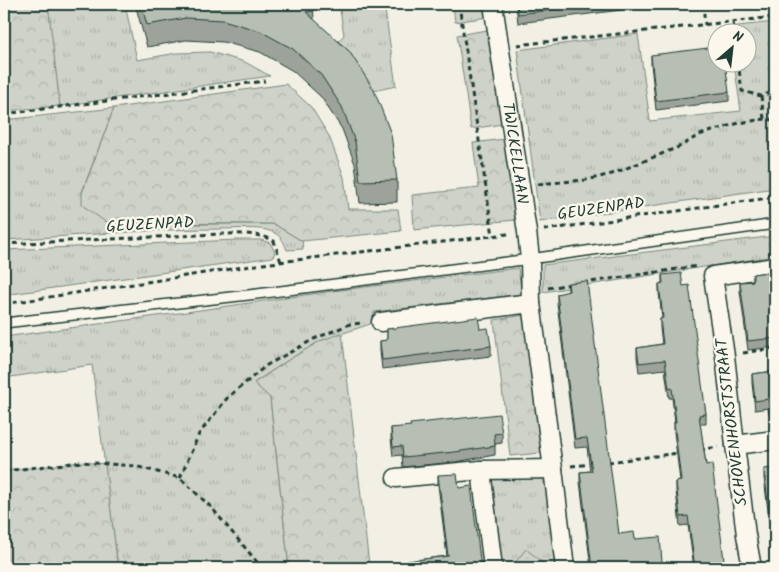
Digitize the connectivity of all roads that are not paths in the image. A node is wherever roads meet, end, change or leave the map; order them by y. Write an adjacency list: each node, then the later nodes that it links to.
1 (493, 4): 3 (street, TWICKELLAAN)
2 (775, 224): 3 (lane)
3 (530, 259): 5 (street, TWICKELLAAN); 7 (lane)
4 (775, 267): 9 (street, SCHOVENHORSTSTRAAT)
5 (530, 296): 6 (street); 10 (street, TWICKELLAAN)
6 (381, 322)
7 (4, 323)
8 (775, 440): 9 (street)
9 (734, 446): 15 (street, SCHOVENHORSTSTRAAT)
10 (553, 469): 11 (street); 14 (street, TWICKELLAAN)
11 (481, 470): 12 (street); 13 (street)
12 (396, 478)
13 (492, 568)
14 (565, 568)
15 (752, 568)

